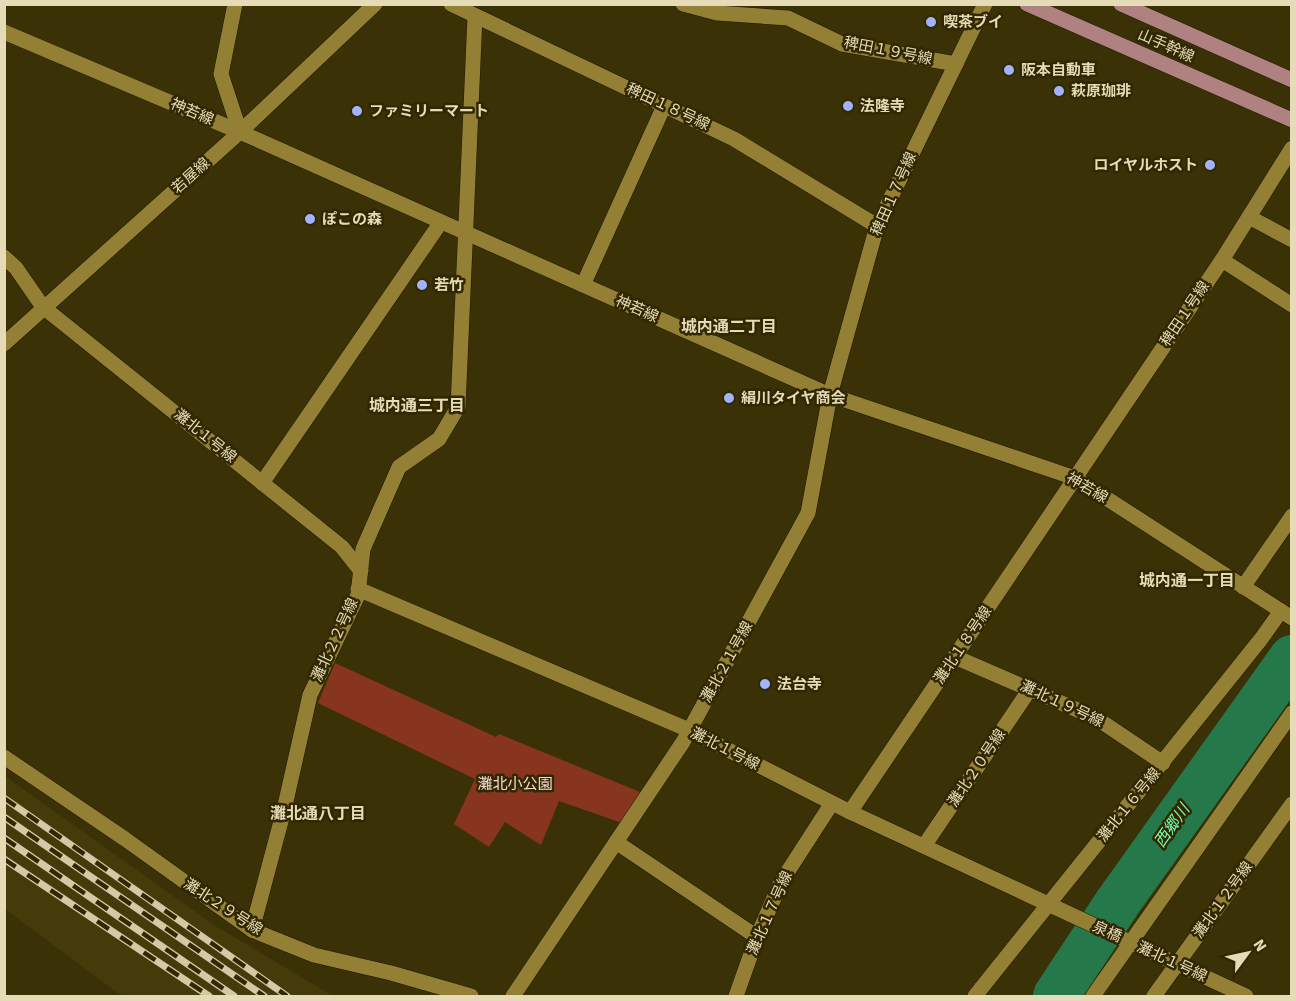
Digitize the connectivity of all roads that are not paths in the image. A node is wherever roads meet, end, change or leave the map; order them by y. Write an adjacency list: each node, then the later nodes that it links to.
1 (235, 4): 14 (street)
2 (375, 4): 14 (street, 若屋線)
3 (451, 4): 8 (street, 稗田１８号線)
4 (683, 4): 10 (street, 稗田１９号線)
5 (985, 4): 10 (street, 稗田１７号線)
6 (1026, 4): 13 (main road, 山手幹線)
7 (1121, 4): 11 (main road, 山手幹線)
8 (475, 16): 12 (street, 稗田１８号線); 19 (street, 灘北２２号線)
9 (4, 32): 14 (street, 神若線)
10 (956, 64): 18 (street, 稗田１７号線)
11 (1292, 80)
12 (664, 106): 18 (street, 稗田１８号線); 23 (street)
13 (1292, 120)
14 (240, 132): 17 (street, 神若線); 25 (street, 若屋線)
15 (1292, 148): 16 (street, 稗田１号線)
16 (1249, 217): 20 (street); 22 (street, 稗田１号線)
17 (441, 222): 19 (street, 神若線); 29 (street)
18 (877, 226): 27 (street, 稗田１７号線)
19 (466, 233): 23 (street, 神若線); 31 (street, 灘北２２号線)
20 (1292, 240)
21 (4, 257): 25 (street, 灘北１号線)
22 (1222, 260): 24 (street); 28 (street, 稗田１号線)
23 (583, 285): 27 (street, 神若線)
24 (1292, 305)
25 (43, 307): 26 (street, 若屋線); 29 (street, 灘北１号線)
26 (4, 344)
27 (830, 395): 28 (street, 神若線); 38 (street, 灘北２１号線)
28 (1075, 478): 32 (street, 神若線); 35 (street, 灘北１８号線)
29 (262, 483): 31 (street, 灘北１号線)
30 (1292, 516): 32 (street)
31 (361, 571): 33 (street, 灘北２２号線)
32 (1243, 587): 34 (street, 神若線)
33 (358, 589): 38 (street, 灘北１号線); 48 (street, 灘北２２号線)
34 (1289, 615): 40 (street, 灘北１６号線)
35 (955, 657): 36 (street, 灘北１９号線); 43 (street, 灘北１８号線)
36 (1030, 689): 40 (street, 灘北１９号線); 45 (street, 灘北２０号線)
37 (1292, 713): 50 (street)
38 (689, 730): 41 (street, 灘北１号線); 44 (street, 灘北２１号線)
39 (4, 757): 48 (street, 灘北２９号線)
40 (1163, 763): 46 (street, 灘北１６号線)
41 (832, 803): 43 (street, 灘北１号線); 49 (street, 灘北１７号線)
42 (1292, 804): 51 (street, 灘北１２号線)
43 (850, 812): 45 (street, 灘北１号線)
44 (616, 842): 49 (street); 53 (street, 灘北２１号線)
45 (924, 846): 46 (street, 灘北１号線)
46 (1048, 905): 47 (street, 灘北１号線); 55 (street, 灘北１６号線)
47 (1085, 922): 50 (street, 泉橋)
48 (252, 930): 52 (street, 灘北２９号線)
49 (757, 937): 54 (street, 灘北１７号線)
50 (1130, 942): 51 (street, 灘北１号線); 56 (street)
51 (1177, 964): 57 (street, 灘北１２号線); 58 (street, 灘北１号線)
52 (471, 996)
53 (513, 996)
54 (736, 996)
55 (975, 996)
56 (1092, 996)
57 (1154, 996)
58 (1246, 996)

